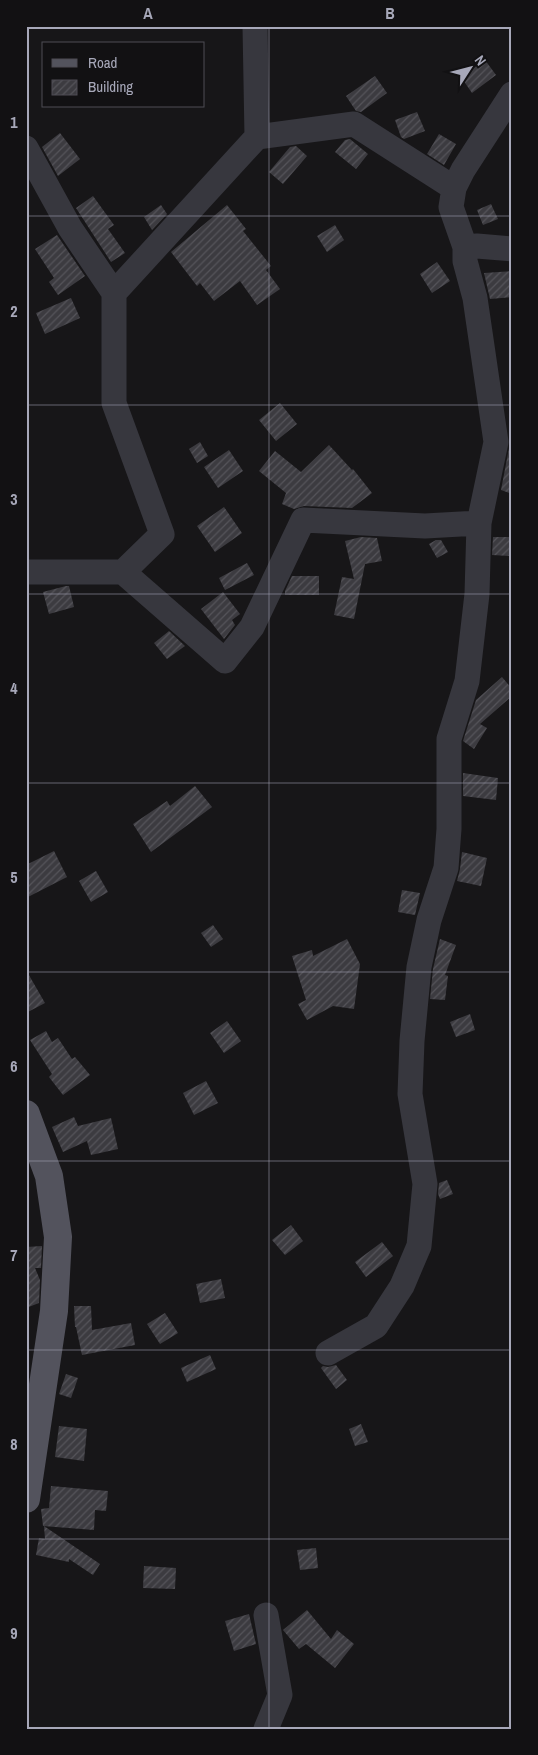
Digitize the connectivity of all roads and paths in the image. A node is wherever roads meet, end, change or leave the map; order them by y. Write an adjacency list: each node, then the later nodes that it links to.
1 (255, 26): 3 (street)
2 (512, 94): 5 (street)
3 (257, 137): 5 (street); 8 (street)
4 (26, 148): 8 (street)
5 (454, 188): 6 (street)
6 (465, 247): 7 (street); 9 (street)
7 (512, 250)
8 (114, 293): 12 (street)
9 (504, 444): 10 (street)
10 (479, 523): 12 (street); 14 (street)
11 (26, 572): 12 (street)
12 (123, 572)
13 (26, 1114): 15 (main road)
14 (328, 1353)
15 (26, 1499)
16 (266, 1615): 17 (street)
17 (266, 1729)

